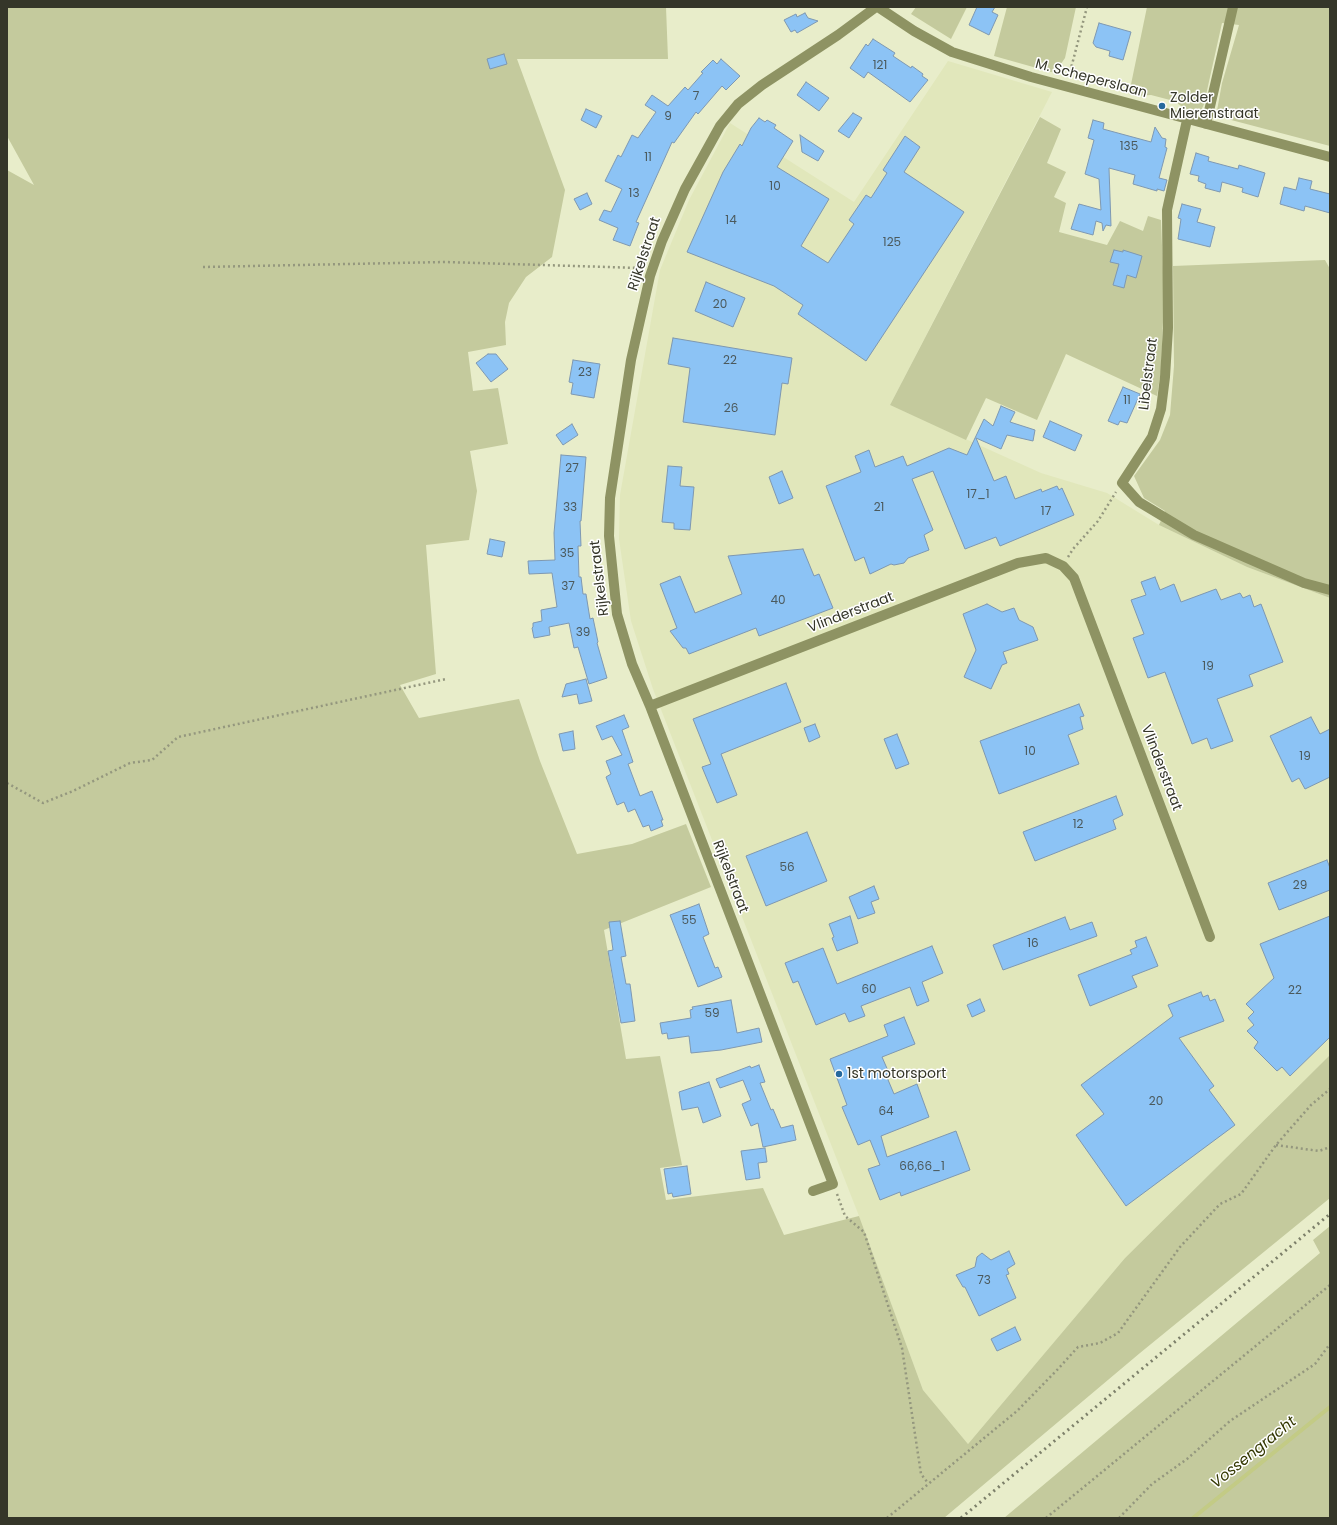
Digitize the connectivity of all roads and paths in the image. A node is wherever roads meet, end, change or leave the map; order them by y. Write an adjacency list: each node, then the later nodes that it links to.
1 (877, 7): 4 (street, M. Scheperslaan); 9 (street, Rijkelstraat)
2 (1087, 7): 4 (path)
3 (1233, 7): 6 (street)
4 (1066, 87): 5 (street, M. Scheperslaan)
5 (1187, 120): 6 (street, M. Scheperslaan); 10 (street, Libelstraat)
6 (1206, 124): 7 (street, M. Scheperslaan)
7 (1330, 157)
8 (202, 267): 9 (path)
9 (653, 269): 14 (street, Rijkelstraat)
10 (1122, 483): 11 (path); 12 (street)
11 (1063, 566): 14 (street, Vlinderstraat); 16 (street, Vlinderstraat)
12 (1330, 590)
13 (446, 678): 15 (path)
14 (650, 706): 20 (street, Rijkelstraat)
15 (7, 783)
16 (1210, 937)
17 (1330, 1089): 18 (path)
18 (1276, 1145): 19 (path); 24 (path)
19 (1330, 1147)
20 (833, 1184): 21 (street); 24 (path)
21 (813, 1191)
22 (1330, 1285): 26 (path)
23 (1330, 1344): 27 (path)
24 (928, 1483): 25 (path)
25 (886, 1518)
26 (1046, 1518)
27 (1119, 1518)

